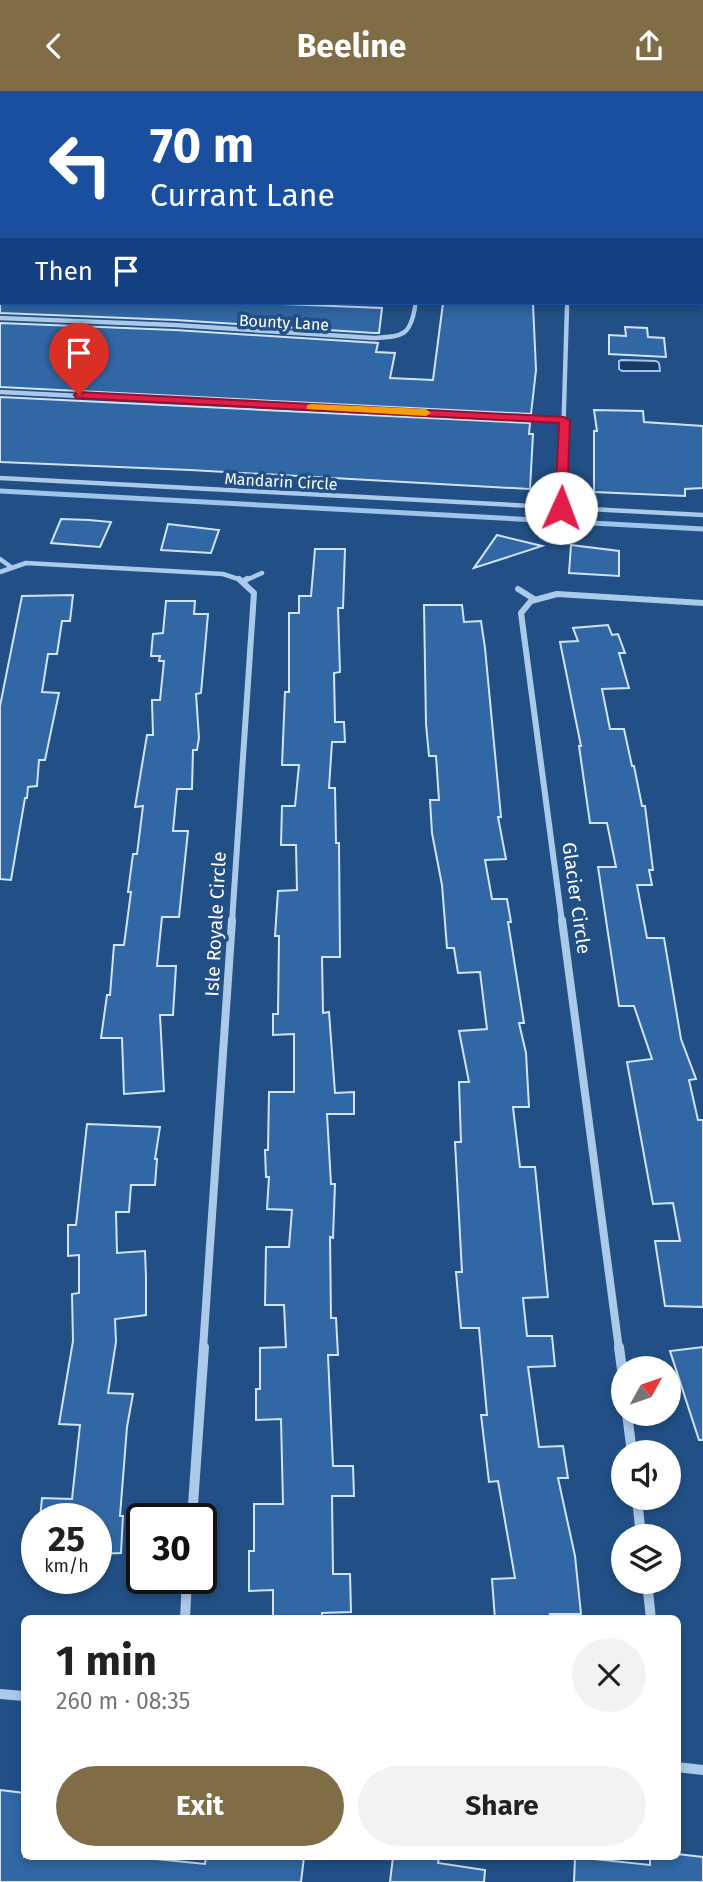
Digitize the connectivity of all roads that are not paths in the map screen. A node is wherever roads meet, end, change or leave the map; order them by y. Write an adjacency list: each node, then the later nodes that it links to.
1 (698, 91): 2 (lane)
2 (703, 91)
3 (416, 305): 5 (street, Bounty Lane)
4 (567, 305): 7 (street)
5 (0, 318)
6 (0, 392): 7 (street)
7 (564, 420): 9 (street)
8 (0, 478): 9 (street, Mandarin Circle)
9 (561, 508): 10 (street, Mandarin Circle)
10 (703, 515)
11 (0, 559): 12 (street)
12 (11, 567): 13 (street); 15 (street)
13 (0, 572)
14 (262, 573): 15 (street)
15 (244, 581): 20 (street, Isle Royale Circle)
16 (519, 589): 17 (street)
17 (534, 599): 18 (street); 19 (street, Glacier Circle)
18 (703, 603)
19 (620, 1356)
20 (193, 1503)
21 (186, 1594): 23 (street)
22 (648, 1594): 24 (street)
23 (184, 1615)
24 (651, 1615)
25 (0, 1694): 26 (street)
26 (21, 1696)
27 (681, 1767): 28 (street)
28 (703, 1770)

